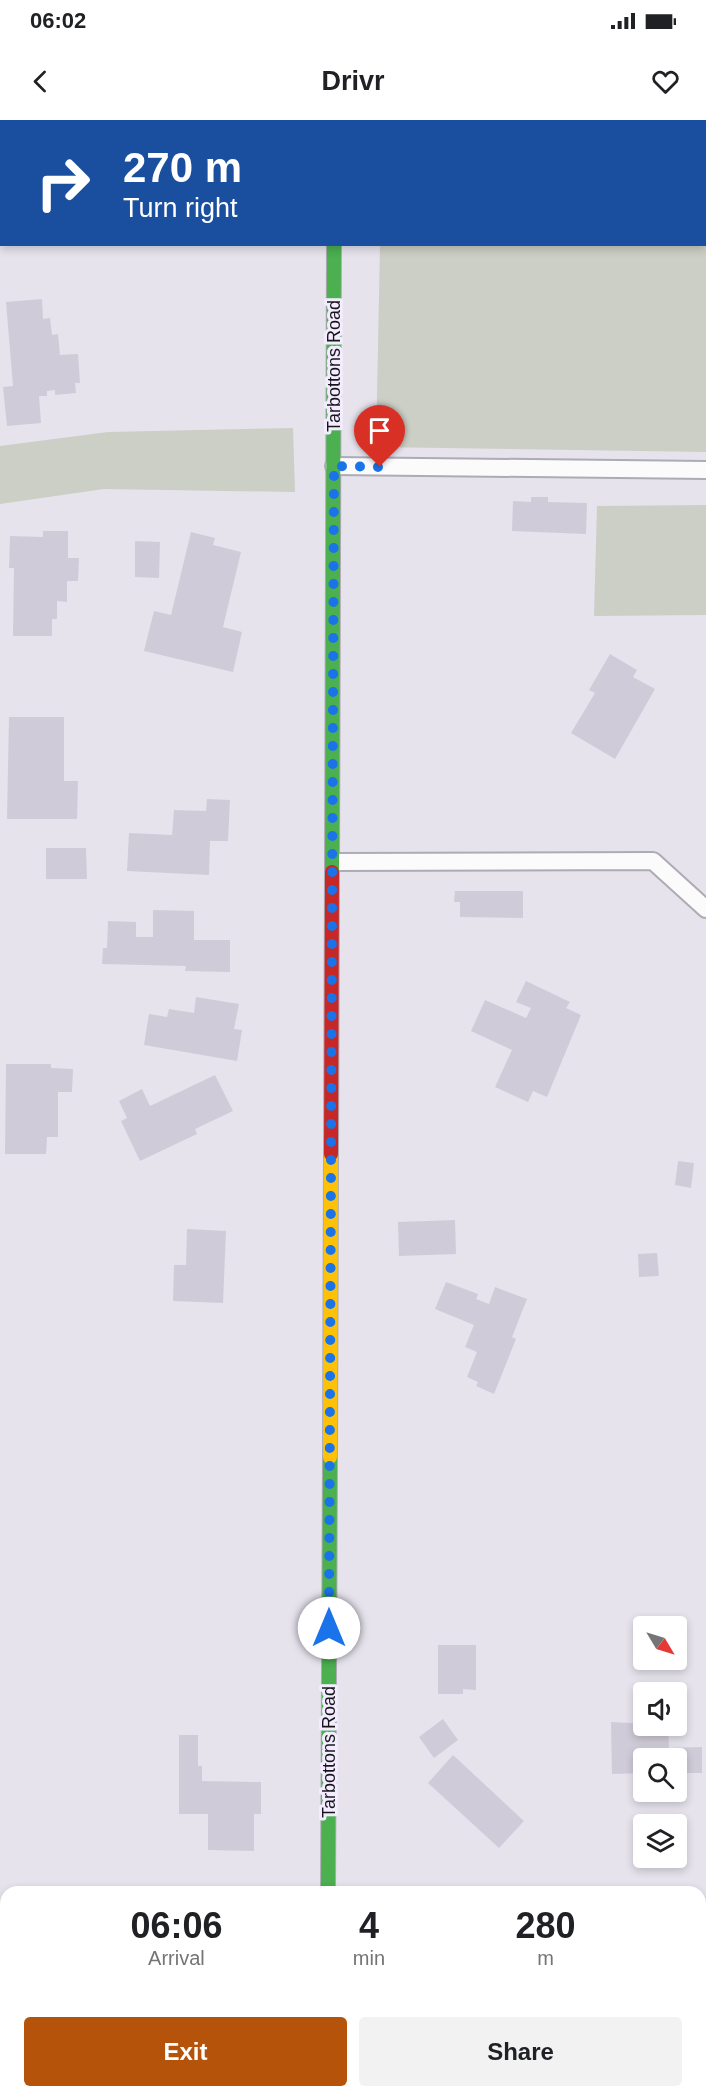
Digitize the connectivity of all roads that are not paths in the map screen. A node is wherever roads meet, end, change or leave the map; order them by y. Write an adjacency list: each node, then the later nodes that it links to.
1 (334, 246): 2 (street, Tarbottons Road)
2 (334, 466): 3 (lane); 4 (street, Tarbottons Road)
3 (706, 470)
4 (334, 862): 5 (lane); 6 (street, Tarbottons Road)
5 (706, 909)
6 (328, 1886)

